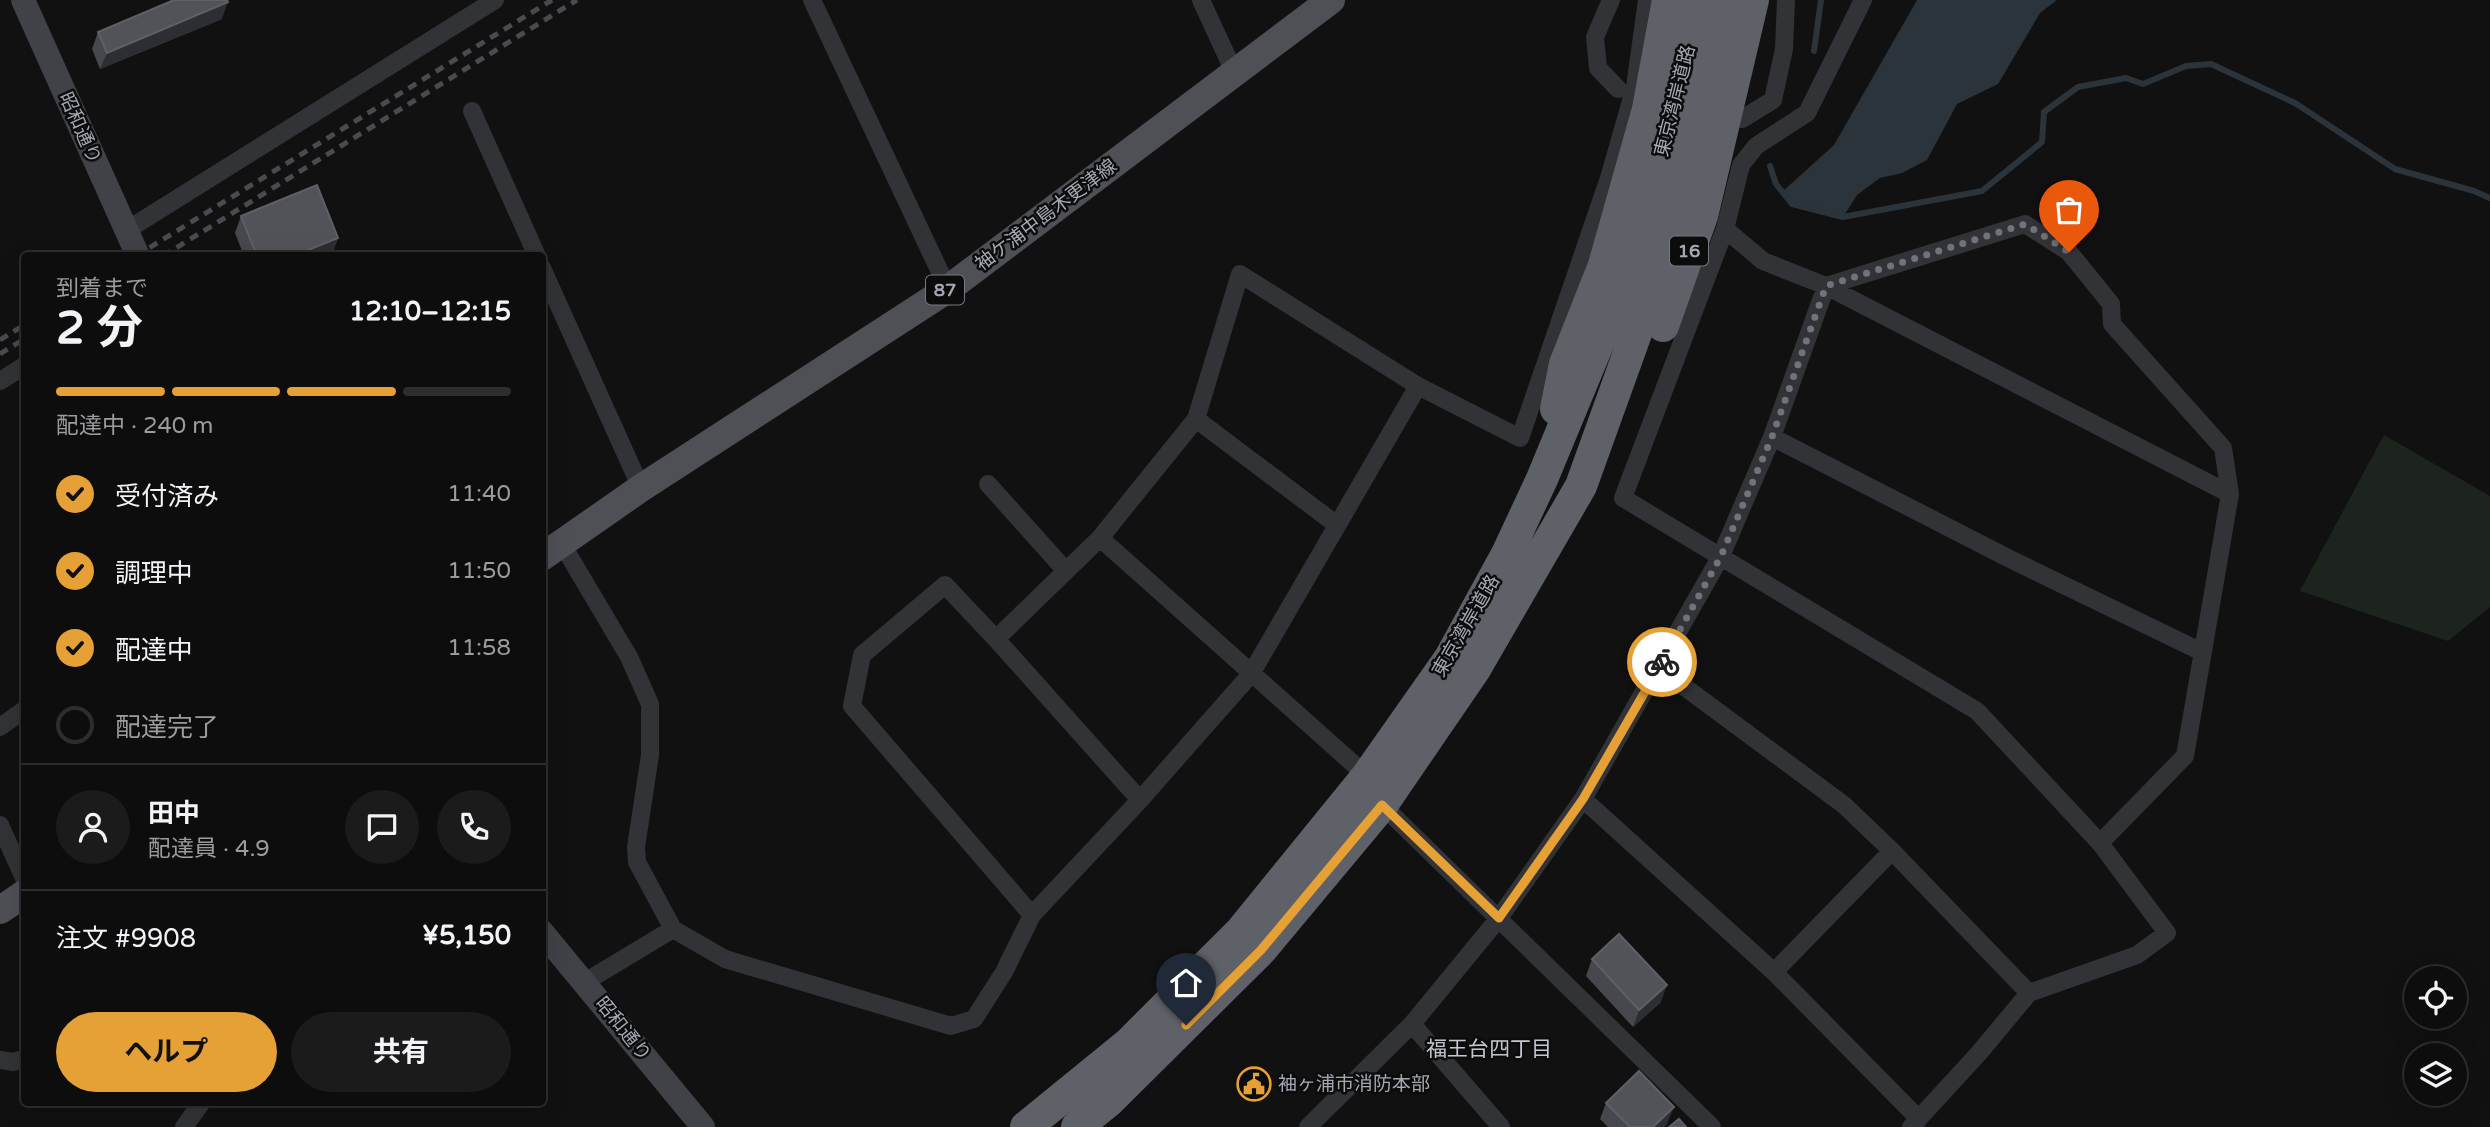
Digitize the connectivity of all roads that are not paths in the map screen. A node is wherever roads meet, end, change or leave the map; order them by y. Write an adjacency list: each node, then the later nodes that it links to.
1 (23, 0): 19 (street, 昭和通り)
2 (495, 0): 19 (street)
3 (812, 0): 24 (street)
4 (1201, 0): 14 (street)
5 (1331, 0): 14 (main road, 袖ケ浦中島木更津線 / 87)
6 (1611, 0): 15 (street)
7 (1647, 0): 27 (street)
8 (1668, 0): 30 (highway)
9 (1699, 0): 30 (highway, 東京湾岸道路)
10 (1728, 0): 32 (highway, 東京湾岸道路 / 16)
11 (1753, 0): 32 (highway, 16)
12 (1786, 0): 17 (street)
13 (1863, 0): 18 (street)
14 (1235, 74): 24 (main road, 袖ケ浦中島木更津線 / 87)
15 (1618, 89)
16 (472, 111): 21 (street)
17 (1742, 119)
18 (1725, 229): 23 (street); 38 (street)
19 (127, 230): 20 (street, 昭和通り)
20 (136, 252)
21 (535, 252)
22 (546, 277): 33 (street)
23 (1826, 286): 29 (street); 34 (street); 34 (street)
24 (948, 289): 33 (main road, 袖ケ浦中島木更津線 / 87)
25 (21, 368): 26 (street)
26 (0, 381)
27 (1418, 386): 28 (street); 35 (street)
28 (1196, 419): 35 (street); 36 (street)
29 (1772, 437): 38 (street); 41 (street)
30 (1542, 479): 46 (highway, 東京湾岸道路)
31 (988, 484): 39 (street)
32 (1581, 486): 49 (highway, 東京湾岸道路 / 16)
33 (641, 488): 37 (main road, 袖ケ浦中島木更津線 / 87)
34 (2230, 494): 41 (street)
35 (1338, 525): 43 (street)
36 (1100, 538): 39 (street); 43 (street)
37 (552, 551): 58 (street)
38 (1721, 556): 42 (street); 51 (street)
39 (1066, 571): 40 (street)
40 (996, 639): 48 (street); 56 (street)
41 (2202, 652): 51 (street)
42 (1659, 668): 47 (street); 52 (street)
43 (1251, 674): 46 (street); 48 (street)
44 (21, 712): 45 (street)
45 (0, 727)
46 (1367, 776): 71 (highway, 東京湾岸道路)
47 (1583, 799): 57 (street); 60 (street)
48 (1140, 800): 56 (street)
49 (1382, 805): 57 (street); 72 (highway, 東京湾岸道路 / 16)
50 (0, 825): 53 (street)
51 (2100, 843): 62 (street)
52 (1892, 851): 60 (street); 62 (street)
53 (21, 871)
54 (21, 896): 55 (main road)
55 (0, 911)
56 (1032, 915): 58 (street)
57 (1499, 918): 63 (street); 74 (street)
58 (673, 929): 61 (street)
59 (546, 937): 61 (street, 昭和通り)
60 (1774, 972): 67 (street)
61 (585, 982): 70 (street, 昭和通り)
62 (2029, 993): 67 (street)
63 (1412, 1024): 68 (street); 73 (street)
64 (0, 1060): 65 (street)
65 (21, 1060)
66 (199, 1106): 69 (street)
67 (1915, 1123)
68 (1316, 1124)
69 (184, 1127)
70 (703, 1127)
71 (1026, 1127)
72 (1077, 1127)
73 (1501, 1127)
74 (1712, 1127)

